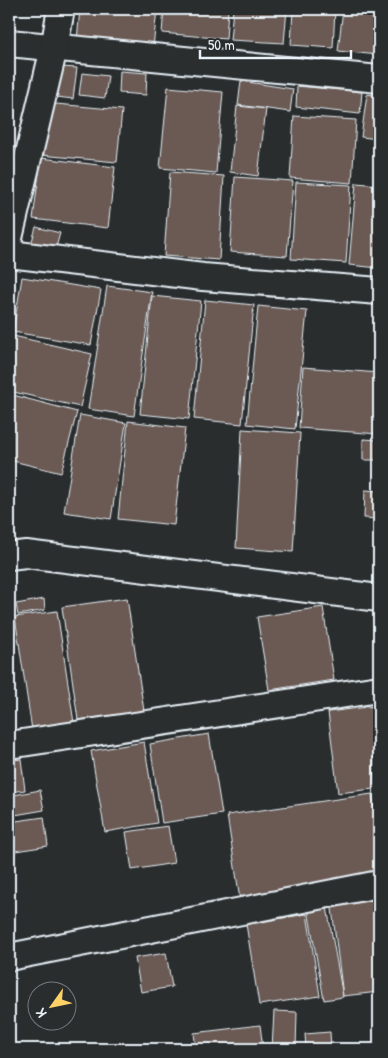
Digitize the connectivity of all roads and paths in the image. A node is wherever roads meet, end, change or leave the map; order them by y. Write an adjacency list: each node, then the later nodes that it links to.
1 (60, 9): 3 (street)
2 (9, 43): 3 (street)
3 (54, 48): 4 (street); 5 (street)
4 (379, 79)
5 (9, 238)
6 (9, 254): 7 (street)
7 (379, 292)
8 (9, 556): 9 (street)
9 (379, 598)
10 (379, 689): 11 (street)
11 (9, 745)
12 (379, 884): 13 (street)
13 (9, 957)

